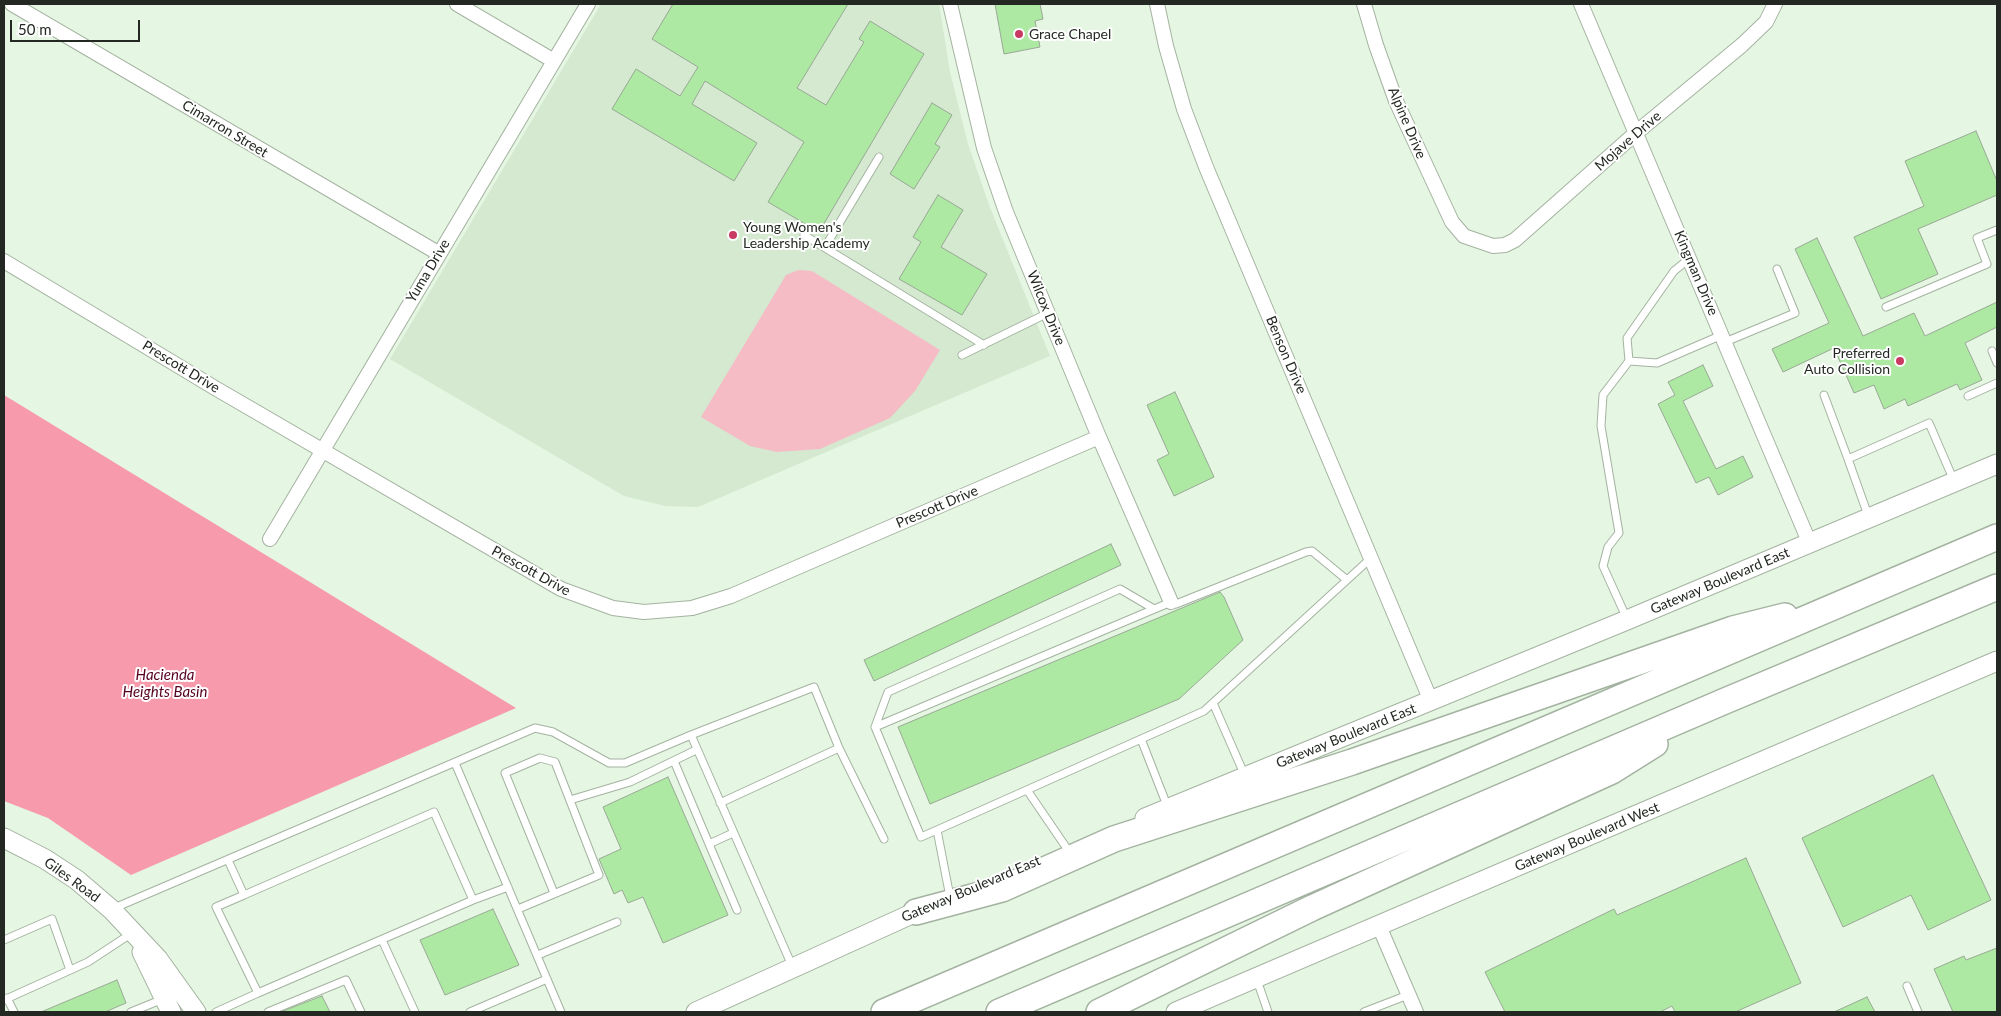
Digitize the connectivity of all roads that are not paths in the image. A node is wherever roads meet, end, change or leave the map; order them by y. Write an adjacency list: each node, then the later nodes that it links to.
1 (7, 4): 10 (street)
2 (12, 4): 18 (street, Cimarron Street)
3 (457, 4): 11 (street)
4 (588, 4): 11 (street, Yuma Drive)
5 (950, 4): 23 (street, Wilcox Drive)
6 (1157, 4): 42 (street, Benson Drive)
7 (1364, 4): 16 (street, Alpine Drive)
8 (1581, 4): 12 (street, Kingman Drive)
9 (1775, 4): 12 (street, Mojave Drive)
10 (4, 10)
11 (554, 61): 18 (street, Yuma Drive)
12 (1637, 132): 16 (street, Mojave Drive); 19 (street, Kingman Drive)
13 (879, 157): 17 (lane)
14 (1997, 230): 22 (lane)
15 (804, 235): 17 (lane)
16 (1464, 236)
17 (825, 247): 25 (lane)
18 (438, 253): 34 (street, Yuma Drive)
19 (1690, 258): 24 (street, Kingman Drive); 28 (lane)
20 (4, 261): 34 (street, Prescott Drive)
21 (1778, 269): 24 (lane)
22 (1886, 307)
23 (1048, 313): 25 (lane); 33 (street, Wilcox Drive)
24 (1723, 338): 28 (lane); 41 (street, Kingman Drive)
25 (984, 344): 27 (lane)
26 (1992, 351): 29 (lane)
27 (962, 355)
28 (1629, 361): 48 (lane)
29 (1997, 363)
30 (1997, 383): 32 (lane)
31 (1824, 395): 35 (lane)
32 (1968, 396)
33 (1099, 437): 34 (street, Prescott Drive); 46 (street, Wilcox Drive)
34 (323, 450): 40 (street, Yuma Drive)
35 (1848, 459): 37 (lane); 38 (lane)
36 (1997, 464): 37 (main road, Gateway Boulevard East)
37 (1954, 482): 38 (main road, Gateway Boulevard East)
38 (1869, 518): 41 (main road, Gateway Boulevard East)
39 (1997, 537): 45 (highway)
40 (270, 539)
41 (1810, 544): 48 (main road, Gateway Boulevard East)
42 (1371, 558): 43 (lane); 50 (street, Benson Drive)
43 (1347, 580): 46 (lane); 52 (lane)
44 (1997, 587): 51 (highway)
45 (1867, 594): 70 (highway); 107 (highway)
46 (1171, 602): 47 (lane)
47 (1154, 609): 53 (lane); 53 (lane)
48 (1627, 620): 50 (main road, Gateway Boulevard East)
49 (1997, 661): 82 (main road, Gateway Boulevard West)
50 (1431, 701): 60 (main road, Gateway Boulevard East)
51 (1725, 701): 108 (highway); 109 (highway)
52 (1213, 703): 55 (lane); 60 (lane)
53 (875, 727): 65 (lane)
54 (691, 735): 56 (lane); 57 (lane); 59 (lane)
55 (1141, 739): 61 (lane); 64 (lane)
56 (839, 748): 63 (lane); 68 (lane)
57 (696, 750): 58 (lane); 63 (lane)
58 (674, 761): 62 (lane); 69 (lane)
59 (455, 763): 71 (lane); 72 (lane)
60 (1245, 777): 64 (main road, Gateway Boulevard East)
61 (1027, 790): 65 (lane); 70 (lane)
62 (570, 800): 73 (lane); 73 (lane)
63 (720, 803): 66 (lane)
64 (1168, 808): 70 (main road, Gateway Boulevard East)
65 (937, 830): 76 (lane)
66 (733, 833): 69 (lane); 87 (lane)
67 (4, 838): 78 (main road, Giles Road)
68 (884, 839)
69 (709, 844): 79 (lane)
70 (1070, 854): 76 (highway)
71 (228, 860): 74 (lane); 78 (lane)
72 (508, 887): 75 (lane); 77 (lane)
73 (554, 893): 77 (lane)
74 (244, 895): 75 (lane); 92 (lane)
75 (473, 900): 85 (lane)
76 (950, 900): 80 (highway)
77 (518, 909): 86 (lane)
78 (112, 910): 83 (main road, Giles Road)
79 (737, 910)
80 (916, 912): 87 (main road, Gateway Boulevard East)
81 (617, 922): 86 (lane)
82 (1379, 926): 89 (main road, Gateway Boulevard West); 93 (street)
83 (132, 933): 88 (lane); 95 (main road, Giles Road); 99 (main road, Giles Road)
84 (4, 940): 88 (lane)
85 (382, 940): 92 (lane); 103 (lane)
86 (538, 955): 90 (lane)
87 (793, 968): 106 (main road, Gateway Boulevard East)
88 (70, 970): 94 (lane)
89 (1256, 978): 96 (main road, Gateway Boulevard West); 110 (lane)
90 (547, 979): 104 (lane); 105 (lane)
91 (1906, 986): 113 (lane)
92 (258, 993): 100 (lane)
93 (1408, 995): 111 (lane); 112 (street)
94 (6, 999): 97 (lane)
95 (168, 1005): 98 (lane)
96 (1184, 1011)
97 (14, 1012)
98 (131, 1012)
99 (196, 1012)
100 (216, 1012)
101 (268, 1012): 102 (lane)
102 (360, 1012)
103 (415, 1012)
104 (470, 1012)
105 (561, 1012)
106 (696, 1012)
107 (884, 1012)
108 (1000, 1012)
109 (1099, 1012)
110 (1268, 1012)
111 (1364, 1012)
112 (1416, 1012)
113 (1918, 1012)

